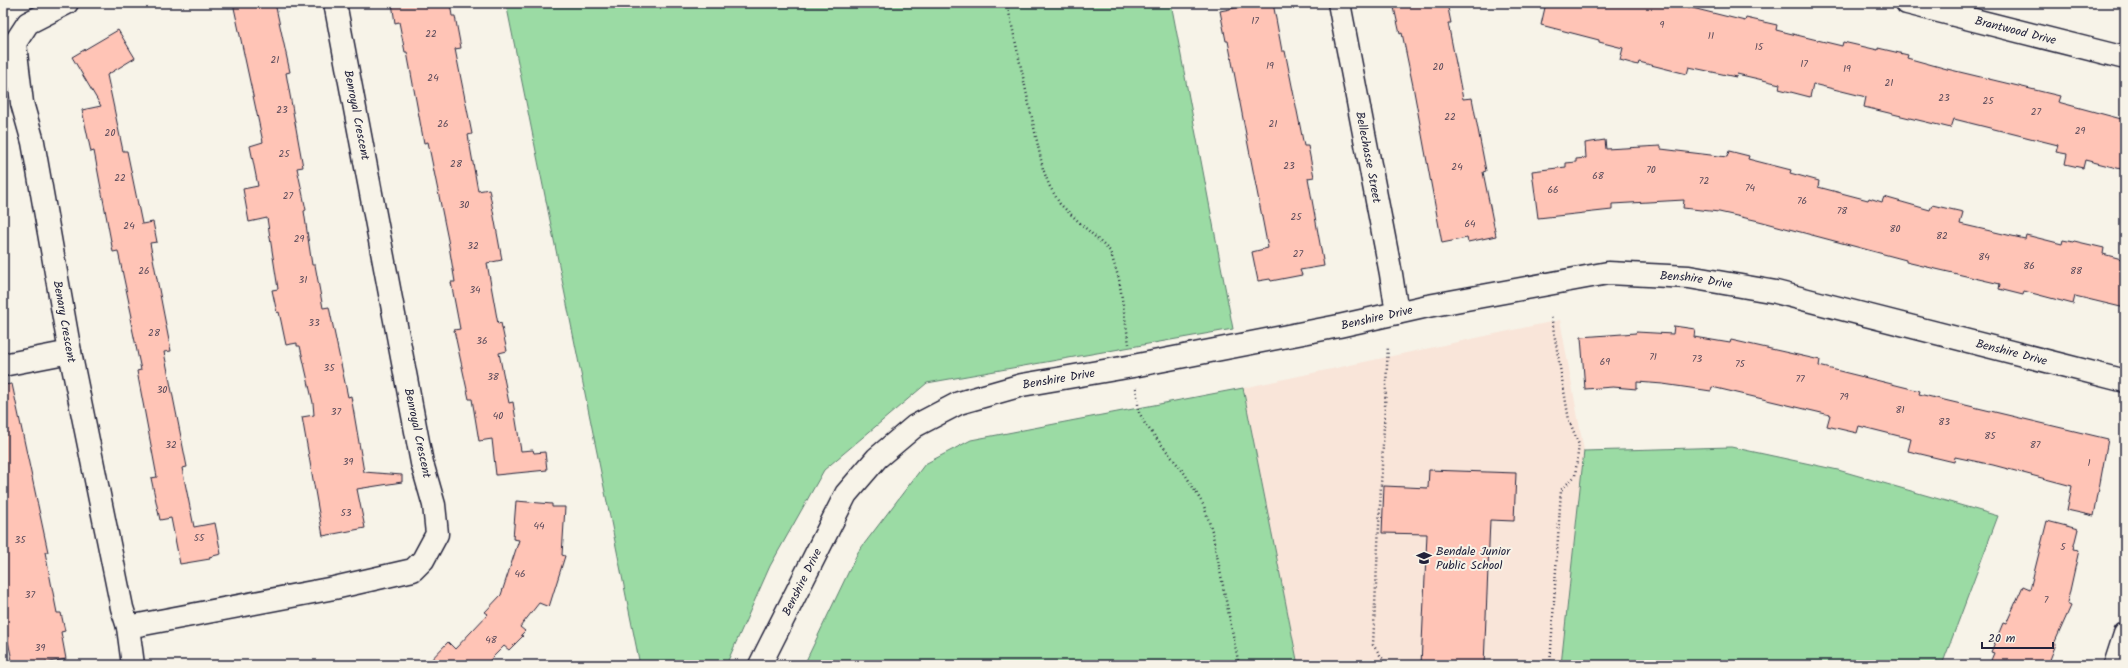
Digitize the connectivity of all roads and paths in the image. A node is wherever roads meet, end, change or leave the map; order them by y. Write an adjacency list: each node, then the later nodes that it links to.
1 (67, 3): 11 (street, Benary Crescent)
2 (335, 3): 15 (street, Benroyal Crescent)
3 (1008, 3): 9 (path)
4 (1339, 3): 7 (street, Bellechasse Street)
5 (1907, 3): 6 (street, Brantwood Drive)
6 (2125, 58)
7 (1397, 312): 13 (street, Benshire Drive); 18 (street, Benshire Drive)
8 (1551, 315): 21 (path)
9 (1129, 345)
10 (1388, 346): 20 (path)
11 (70, 352): 12 (street); 15 (street, Benary Crescent)
12 (3, 365)
13 (2125, 381)
14 (1135, 383): 19 (path)
15 (128, 627): 17 (street, Benary Crescent)
16 (2125, 634): 22 (street)
17 (133, 665)
18 (760, 665)
19 (1239, 665)
20 (1387, 665)
21 (1550, 665)
22 (2115, 665)

